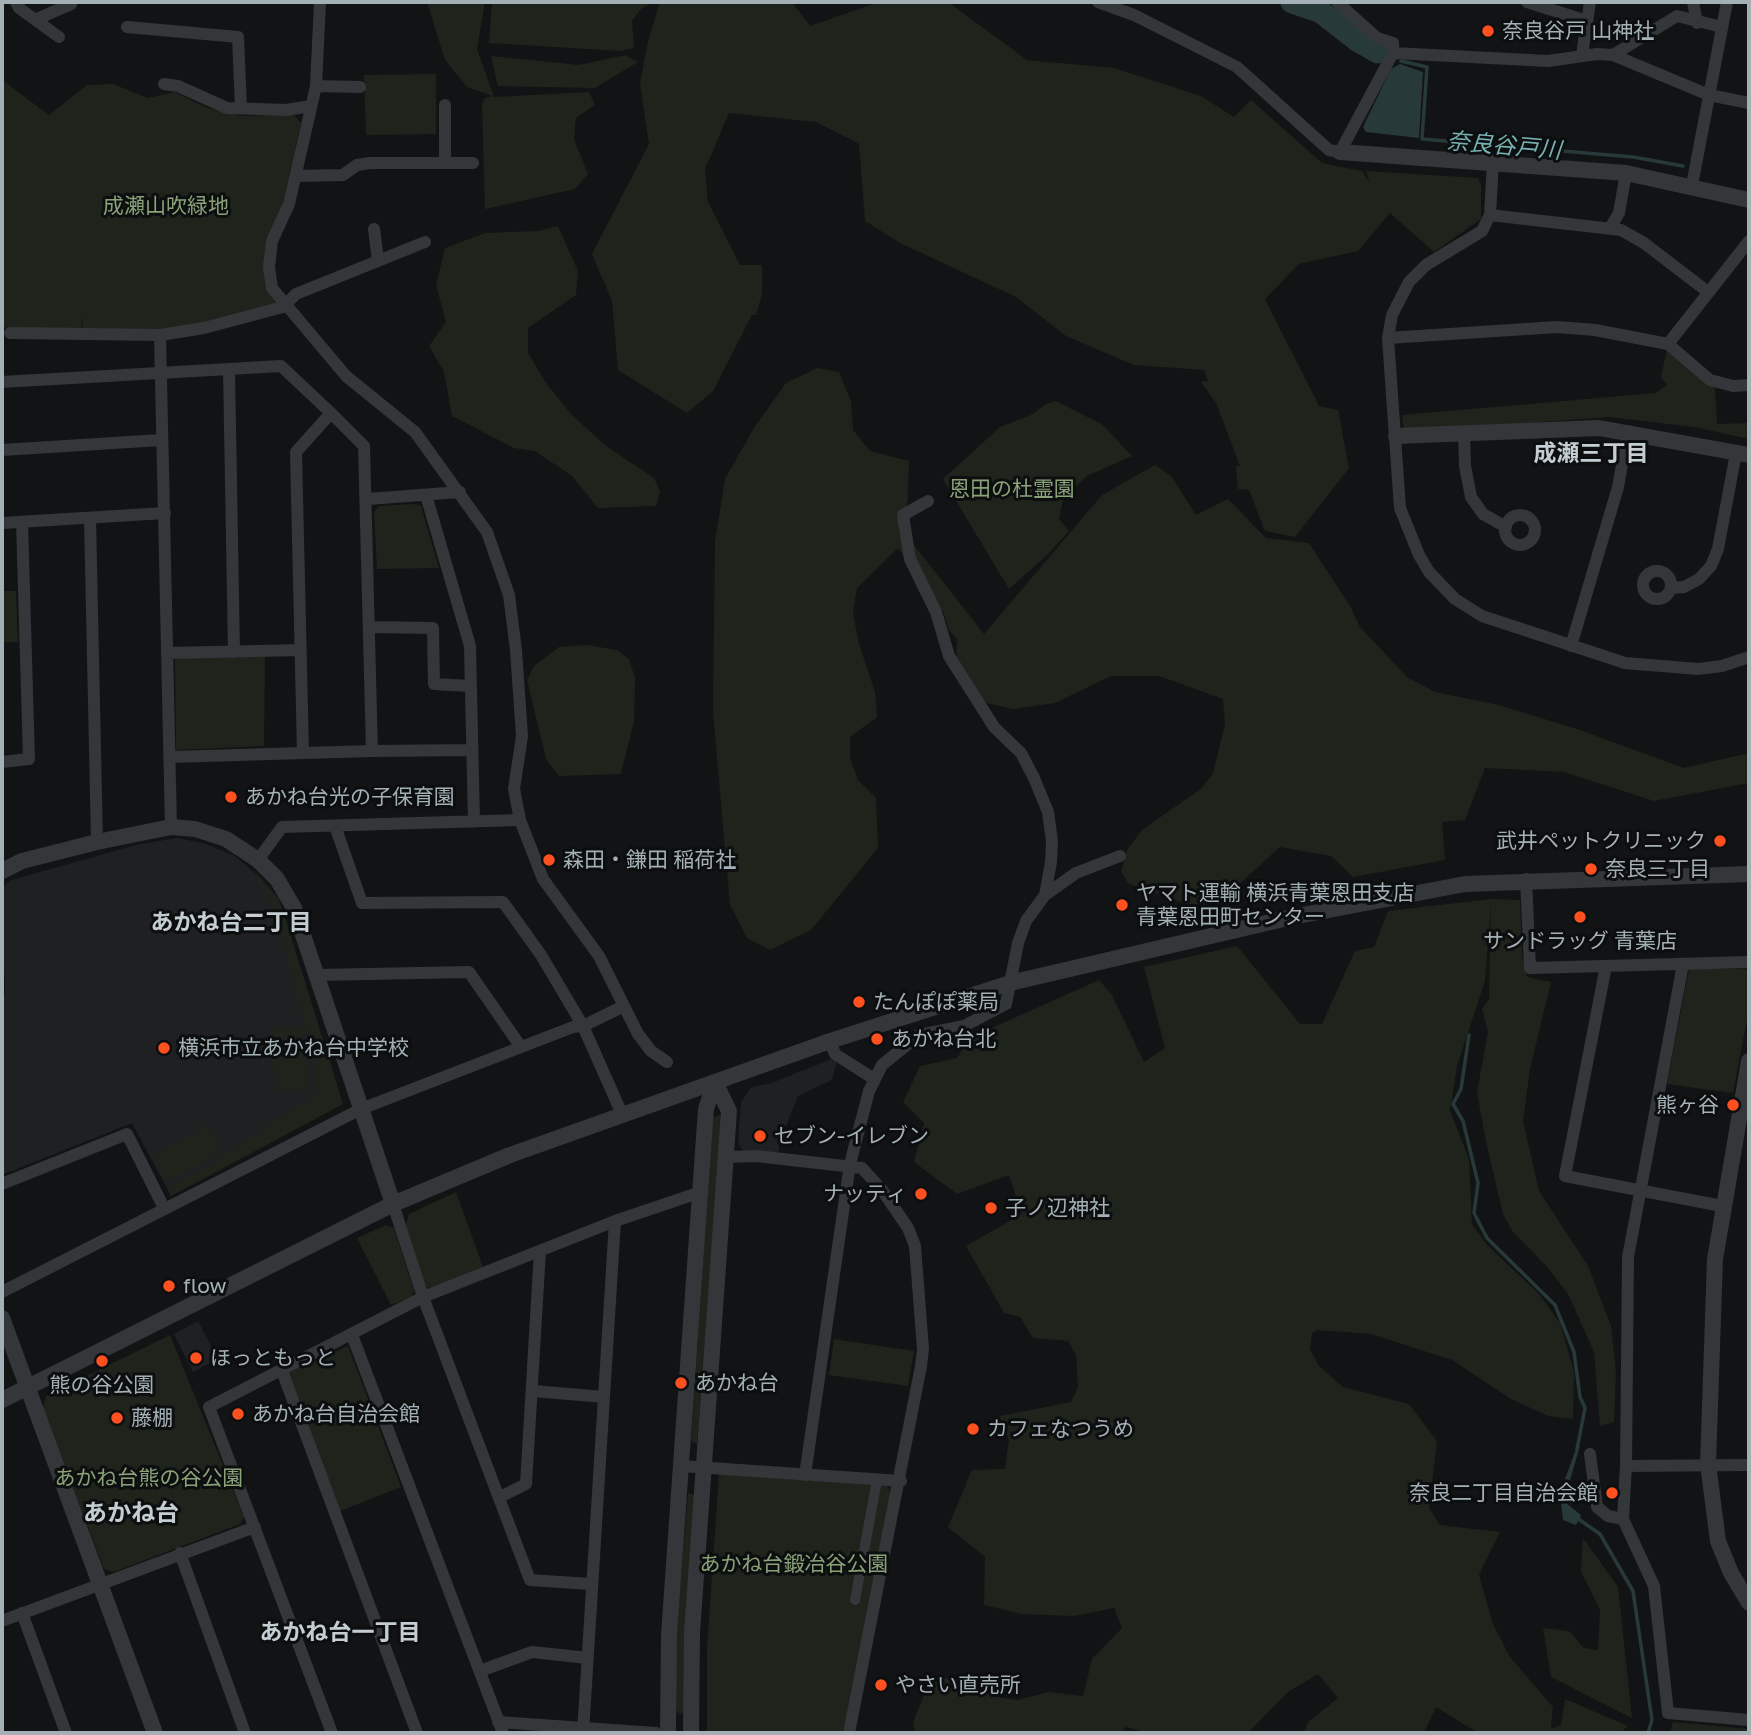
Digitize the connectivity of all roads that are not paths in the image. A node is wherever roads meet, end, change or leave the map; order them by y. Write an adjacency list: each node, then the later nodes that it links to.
1 (16, 2): 10 (street)
2 (320, 2): 20 (street)
3 (1098, 2): 27 (street)
4 (1337, 2): 16 (street)
5 (1527, 2): 11 (street)
6 (1590, 2): 11 (street)
7 (1693, 2): 12 (street)
8 (1727, 2): 14 (street)
9 (71, 4): 10 (street)
10 (37, 19): 15 (street)
11 (1587, 21): 17 (street)
12 (1698, 23): 14 (street); 18 (street)
13 (127, 27): 26 (street)
14 (1721, 27): 22 (street)
15 (60, 37)
16 (1392, 53): 17 (street); 27 (street)
17 (1582, 55): 18 (street)
18 (1613, 55): 22 (street)
19 (164, 84): 26 (street)
20 (316, 86): 21 (street); 25 (street)
21 (360, 88)
22 (1709, 95): 23 (street); 33 (street)
23 (1749, 103)
24 (445, 105): 29 (street)
25 (311, 106): 26 (street); 32 (street)
26 (241, 108)
27 (1340, 152): 28 (street)
28 (1493, 162): 31 (street); 35 (street)
29 (445, 163): 30 (street); 32 (street)
30 (473, 163)
31 (1626, 173): 33 (street); 36 (street)
32 (296, 176): 42 (street)
33 (1692, 185): 34 (street)
34 (1749, 200)
35 (1490, 215): 36 (street); 45 (street)
36 (1610, 228): 41 (street)
37 (374, 229): 40 (street)
38 (1749, 240): 41 (street)
39 (425, 243): 40 (street)
40 (377, 261): 42 (street)
41 (1709, 292): 46 (street)
42 (287, 304): 44 (street); 58 (street)
43 (10, 333): 44 (street)
44 (160, 335): 48 (street)
45 (1388, 338): 46 (street); 54 (street)
46 (1668, 344): 50 (street)
47 (229, 370): 48 (street); 51 (street); 71 (street)
48 (159, 373): 49 (street); 55 (street)
49 (2, 382)
50 (1749, 385)
51 (331, 413): 60 (street); 70 (street)
52 (1628, 431): 53 (street); 57 (street); 69 (street)
53 (1464, 434): 54 (street); 66 (street)
54 (1396, 436): 69 (street)
55 (161, 440): 56 (street); 62 (street)
56 (2, 450)
57 (1742, 454): 67 (street)
58 (460, 492): 59 (street); 80 (street)
59 (425, 495): 60 (street); 74 (street)
60 (368, 499): 68 (street)
61 (928, 501): 90 (street)
62 (164, 513): 63 (street); 72 (street)
63 (90, 518): 64 (street); 84 (street)
64 (22, 522): 65 (street); 79 (street)
65 (2, 523)
66 (1506, 527)
67 (1671, 588)
68 (370, 627): 74 (street); 76 (street)
69 (1570, 646): 73 (street)
70 (301, 650): 71 (street); 77 (street)
71 (234, 652): 72 (street)
72 (167, 653): 78 (street)
73 (1749, 657)
74 (470, 686): 75 (street)
75 (472, 750): 76 (street); 81 (street)
76 (372, 751): 77 (street)
77 (303, 753): 78 (street)
78 (170, 757): 83 (street)
79 (2, 762)
80 (520, 820): 81 (street); 96 (street)
81 (474, 822): 82 (street)
82 (335, 826): 86 (street); 97 (street)
83 (171, 827): 84 (street); 86 (street)
84 (97, 842): 87 (street)
85 (1120, 856): 90 (street)
86 (258, 860): 94 (street)
87 (2, 871)
88 (1749, 874): 89 (street)
89 (1526, 879): 93 (street); 95 (street)
90 (1045, 895): 95 (street)
91 (1749, 962): 92 (street)
92 (1682, 964): 93 (street); 110 (street)
93 (1606, 966): 110 (street)
94 (317, 975): 99 (street); 104 (street)
95 (1010, 983): 98 (street); 102 (street)
96 (622, 1007): 97 (street); 101 (street)
97 (583, 1026): 99 (street); 105 (street)
98 (830, 1041): 102 (street); 103 (street)
99 (521, 1047): 104 (street)
100 (1749, 1061): 112 (street)
101 (667, 1062)
102 (874, 1079): 107 (street)
103 (715, 1082): 105 (street); 106 (street); 109 (street)
104 (361, 1109): 111 (street); 113 (street)
105 (622, 1114): 111 (street)
106 (726, 1157): 107 (street); 130 (street)
107 (850, 1164): 131 (street); 133 (street)
108 (2, 1184): 113 (street)
109 (701, 1192): 114 (street); 128 (street)
110 (1640, 1192): 112 (street); 129 (street)
111 (393, 1204): 117 (street); 121 (street)
112 (1722, 1206): 126 (street)
113 (164, 1208): 116 (street)
114 (615, 1221): 115 (street); 123 (street)
115 (540, 1251): 117 (street); 122 (street)
116 (2, 1292)
117 (423, 1297): 119 (street); 134 (street)
118 (2, 1318): 121 (street)
119 (352, 1335): 120 (street); 145 (street)
120 (282, 1371): 136 (street); 153 (street)
121 (27, 1389): 124 (street); 138 (street)
122 (533, 1391): 123 (street); 134 (street)
123 (604, 1397): 139 (street)
124 (2, 1400)
125 (1590, 1454): 135 (street)
126 (1707, 1464): 127 (street); 129 (street); 141 (street)
127 (1749, 1465)
128 (681, 1466): 130 (street); 155 (street)
129 (1626, 1466): 135 (street)
130 (704, 1468): 131 (street); 156 (street)
131 (805, 1475): 132 (street)
132 (877, 1480): 133 (street); 140 (street)
133 (901, 1481): 157 (street)
134 (500, 1497): 139 (street)
135 (1623, 1520): 146 (street)
136 (255, 1527): 137 (street); 152 (street)
137 (180, 1553): 138 (street); 151 (street)
138 (99, 1583): 142 (street); 150 (street)
139 (590, 1584): 144 (street)
140 (855, 1600)
141 (1749, 1603)
142 (22, 1613): 143 (street); 149 (street)
143 (2, 1621)
144 (588, 1658): 145 (street); 148 (street)
145 (480, 1671): 147 (street)
146 (1749, 1720)
147 (501, 1728): 148 (street)
148 (583, 1730): 154 (street)
149 (66, 1733)
150 (155, 1733)
151 (245, 1733)
152 (332, 1733)
153 (417, 1733)
154 (656, 1733)
155 (668, 1733)
156 (691, 1733)
157 (849, 1733)

